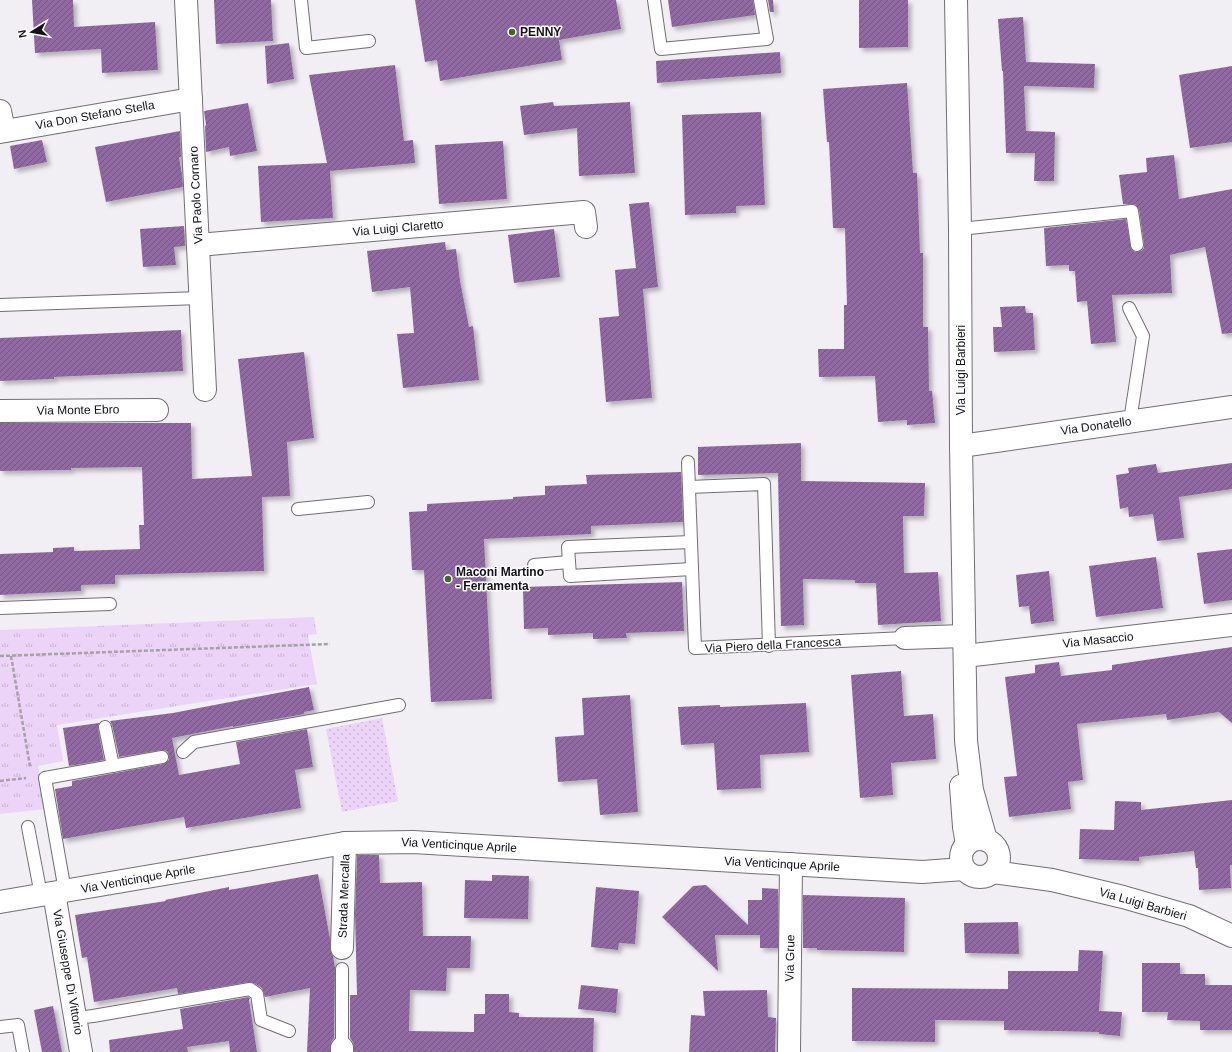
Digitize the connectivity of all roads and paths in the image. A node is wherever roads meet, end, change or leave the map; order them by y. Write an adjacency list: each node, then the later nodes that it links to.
1 (186, 0): 7 (street, Via Paolo Cornaro)
2 (301, 0): 6 (lane)
3 (654, 0): 4 (lane)
4 (760, 0)
5 (956, 0): 10 (street, Via Luigi Barbieri)
6 (369, 41)
7 (191, 99): 8 (street, Via Don Stefano Stella); 11 (street, Via Paolo Cornaro)
8 (1, 125)
9 (586, 227): 11 (street, Via Luigi Claretto)
10 (960, 229): 12 (lane); 21 (street, Via Luigi Barbieri)
11 (198, 245): 13 (street, Via Paolo Cornaro)
12 (1137, 245)
13 (200, 298): 14 (lane); 16 (street, Via Paolo Cornaro)
14 (0, 305)
15 (1129, 308): 20 (lane)
16 (205, 390)
17 (1232, 407): 20 (street, Via Donatello)
18 (157, 410): 19 (street, Via Monte Ebro)
19 (0, 411)
20 (1130, 421): 21 (street, Via Donatello)
21 (961, 446): 36 (street, Via Luigi Barbieri)
22 (688, 462): 23 (lane, Via Piero della Francesca)
23 (689, 487): 26 (lane, Via Piero della Francesca); 35 (lane)
24 (368, 502): 25 (lane)
25 (298, 509)
26 (691, 542): 27 (lane); 29 (lane, Via Piero della Francesca)
27 (569, 562): 28 (lane); 29 (lane)
28 (534, 565)
29 (692, 569): 35 (lane, Via Piero della Francesca)
30 (110, 604): 31 (lane)
31 (0, 608)
32 (1232, 625): 36 (street, Via Masaccio)
33 (906, 638): 35 (lane, Via Piero della Francesca); 36 (street, Via Piero della Francesca)
34 (330, 644): 38 (path)
35 (769, 646)
36 (964, 646): 49 (street, Via Luigi Barbieri)
37 (0, 656): 38 (path)
38 (11, 656): 44 (path)
39 (399, 705): 41 (lane)
40 (105, 727): 43 (lane)
41 (183, 752)
42 (162, 757): 43 (lane)
43 (113, 766): 51 (lane)
44 (31, 769)
45 (32, 777): 46 (path)
46 (0, 780)
47 (28, 826): 51 (lane)
48 (345, 843): 50 (street, Via Venticinque Aprile); 51 (street, Via Venticinque Aprile); 54 (street, Strada Mercalla)
49 (978, 855): 50 (street, Via Venticinque Aprile); 53 (street, Via Luigi Barbieri)
50 (791, 864): 61 (street, Via Grue)
51 (54, 893): 52 (street, Via Venticinque Aprile); 55 (street, Via Giuseppe Di Vittorio)
52 (0, 902)
53 (1232, 936)
54 (342, 959): 58 (lane, Strada Mercalla)
55 (76, 1018): 57 (lane); 60 (street, Via Giuseppe Di Vittorio)
56 (0, 1027): 59 (lane)
57 (289, 1031)
58 (342, 1050)
59 (24, 1052)
60 (81, 1052)
61 (789, 1052)

